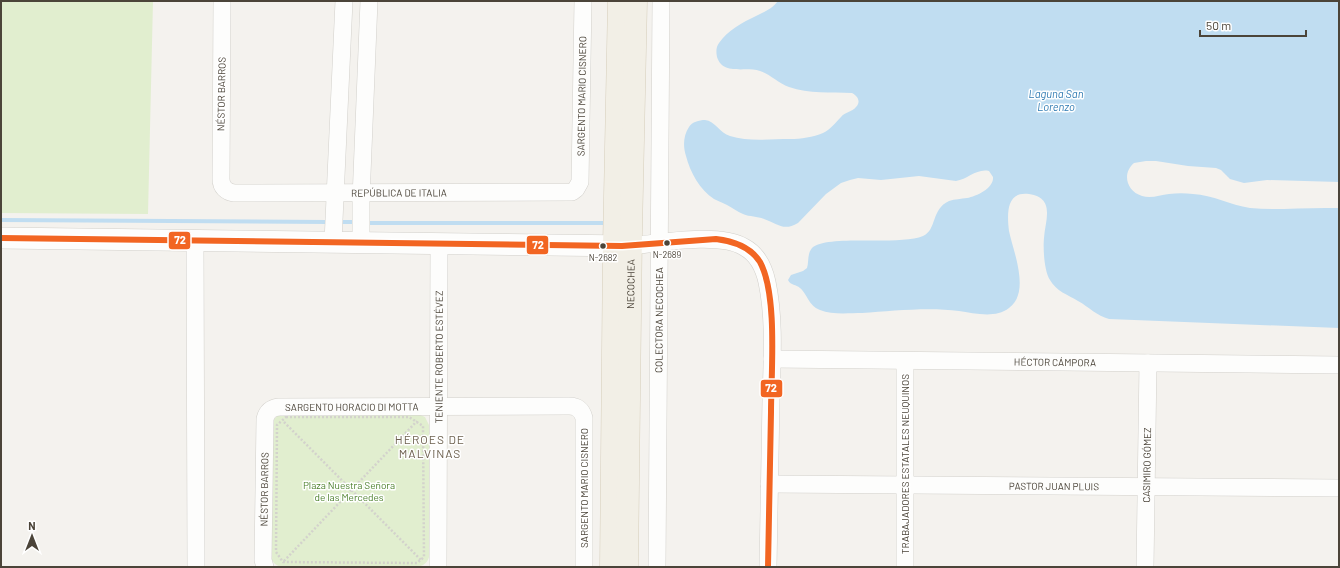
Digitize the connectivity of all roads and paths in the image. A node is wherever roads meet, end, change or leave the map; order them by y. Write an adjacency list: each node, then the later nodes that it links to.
1 (222, 1): 8 (street, NÉSTOR BARROS)
2 (344, 1): 10 (street)
3 (369, 1): 11 (street)
4 (583, 1): 9 (street, SARGENTO MARIO CISNERO)
5 (619, 1): 18 (main road, NECOCHEA)
6 (636, 1): 18 (main road, NECOCHEA)
7 (661, 1): 17 (street, COLECTORA NECOCHEA)
8 (223, 187): 10 (street, REPÚBLICA DE ITALIA)
9 (576, 189): 11 (street, REPÚBLICA DE ITALIA)
10 (336, 193): 11 (street, REPÚBLICA DE ITALIA); 14 (street)
11 (361, 193): 15 (street)
12 (1, 238): 13 (street)
13 (196, 240): 14 (street); 34 (street)
14 (333, 242): 15 (street)
15 (361, 242): 16 (street)
16 (439, 243): 18 (street); 23 (street, TENIENTE ROBERTO ESTÉVEZ)
17 (659, 243): 18 (street); 19 (street); 40 (street, COLECTORA NECOCHEA)
18 (622, 246): 38 (main road, NECOCHEA); 39 (main road, NECOCHEA)
19 (772, 359): 20 (street, HÉCTOR CÁMPORA); 27 (street)
20 (905, 361): 21 (street, HÉCTOR CÁMPORA); 28 (street, TRABAJADORES ESTATALES NEUQUINOS)
21 (1148, 363): 22 (street, HÉCTOR CÁMPORA); 29 (street, CASIMIRO GÓMEZ)
22 (1339, 365)
23 (439, 407): 24 (street, SARGENTO HORACIO DI MOTTA); 25 (street, SARGENTO HORACIO DI MOTTA); 36 (street, TENIENTE ROBERTO ESTÉVEZ)
24 (581, 410): 37 (street, SARGENTO MARIO CISNERO)
25 (275, 416): 26 (path); 31 (path); 33 (path); 35 (street, NÉSTOR BARROS)
26 (416, 421): 31 (path); 32 (path)
27 (769, 484): 28 (street, PASTOR JUAN PLUIS); 41 (street)
28 (905, 485): 29 (street, PASTOR JUAN PLUIS); 42 (street, TRABAJADORES ESTATALES NEUQUINOS)
29 (1146, 487): 30 (street, PASTOR JUAN PLUIS); 43 (street, CASIMIRO GÓMEZ)
30 (1339, 488)
31 (351, 490): 32 (path); 33 (path)
32 (421, 560): 33 (path)
33 (283, 562)
34 (196, 567)
35 (265, 567)
36 (438, 567)
37 (584, 567)
38 (610, 567)
39 (627, 567)
40 (657, 567)
41 (768, 567)
42 (905, 567)
43 (1145, 567)

